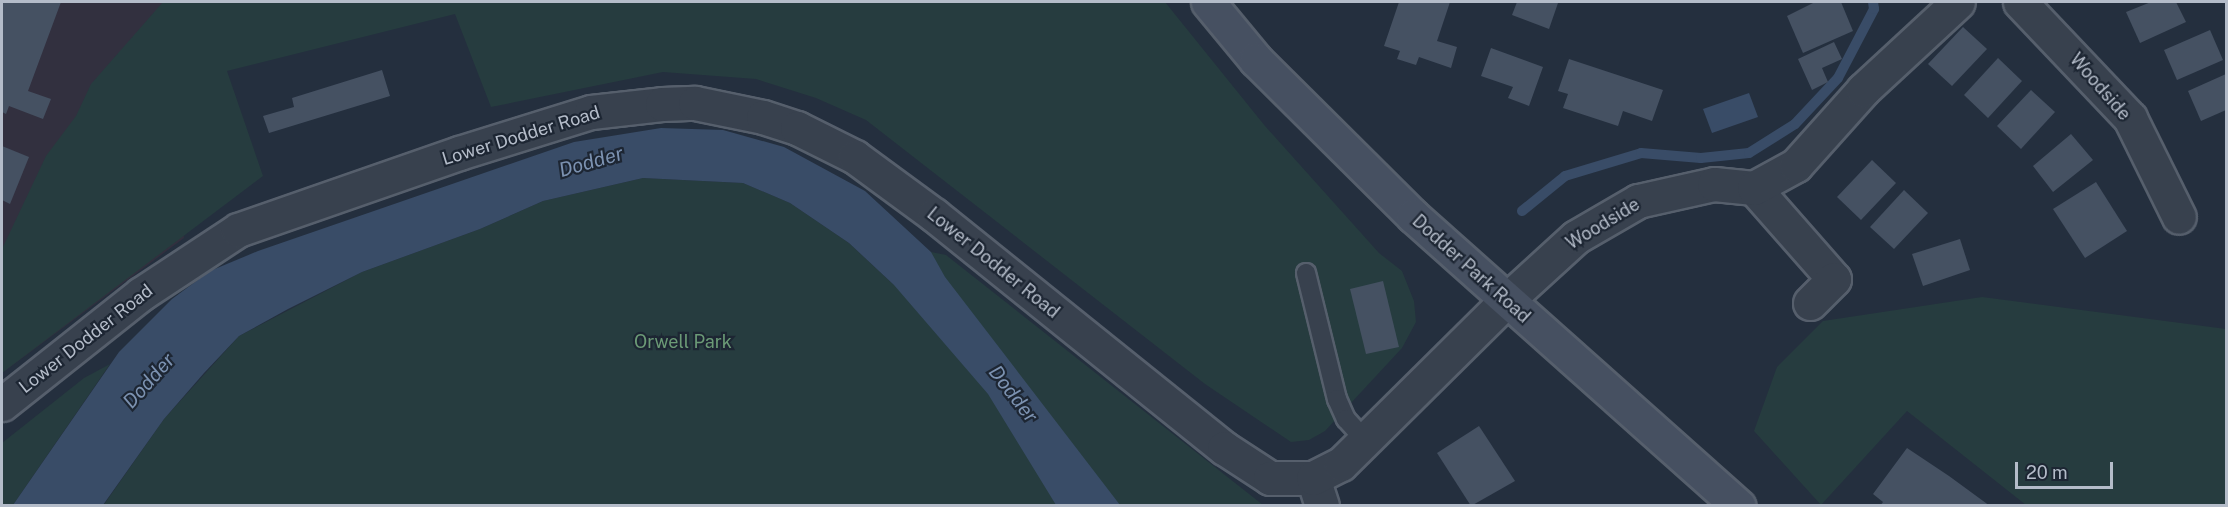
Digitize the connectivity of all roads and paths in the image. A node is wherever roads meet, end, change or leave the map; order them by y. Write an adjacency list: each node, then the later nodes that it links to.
1 (1958, 2): 4 (street)
2 (2020, 2): 5 (street, Woodside)
3 (1221, 6): 7 (main road, Dodder Park Road)
4 (1754, 188): 7 (street, Woodside); 8 (street)
5 (2179, 218)
6 (1306, 273): 10 (lane)
7 (1507, 300): 10 (street, Lower Dodder Road); 12 (main road, Dodder Park Road)
8 (1810, 303)
9 (2, 404): 11 (street, Lower Dodder Road)
10 (1365, 440): 11 (street, Lower Dodder Road)
11 (1317, 492)
12 (1738, 506)

